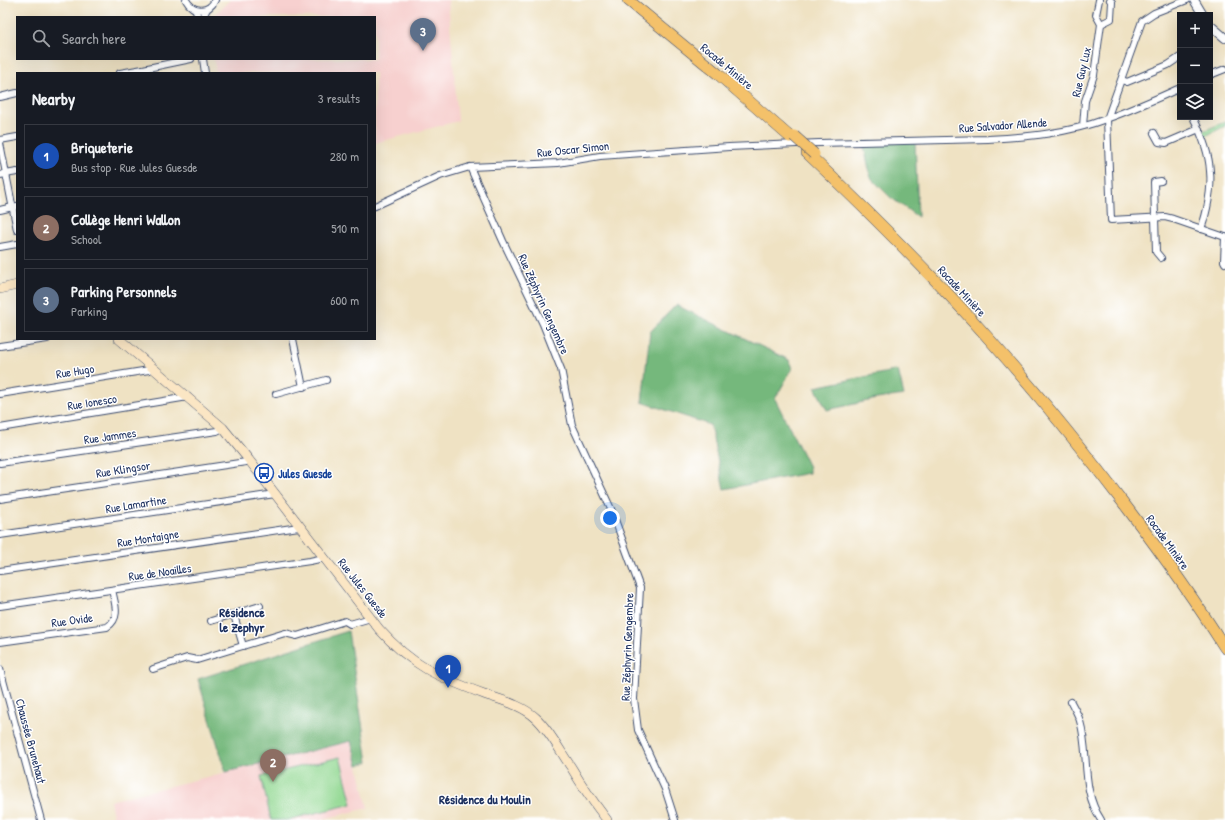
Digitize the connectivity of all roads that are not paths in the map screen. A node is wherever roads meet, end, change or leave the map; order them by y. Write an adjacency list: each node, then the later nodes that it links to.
1 (186, 0): 9 (street)
2 (215, 0): 10 (street)
3 (628, 0): 34 (highway, Rocade Minière)
4 (634, 0): 34 (highway, Rocade Minière)
5 (1099, 0): 14 (street, Rue Guy Lux)
6 (1110, 0): 14 (street, Rue Guy Lux)
7 (1187, 0): 25 (street)
8 (1194, 0): 11 (street)
9 (195, 9): 10 (street); 12 (street)
10 (207, 9): 13 (street)
11 (1201, 12)
12 (198, 16)
13 (204, 16)
14 (1101, 24): 31 (street, Rue Guy Lux)
15 (1213, 28): 16 (street)
16 (1225, 38)
17 (1177, 59): 25 (street)
18 (187, 60): 21 (street)
19 (203, 60): 23 (street)
20 (1225, 69): 24 (street)
21 (144, 71): 22 (street)
22 (132, 72)
23 (205, 72)
24 (1213, 74)
25 (1122, 80): 29 (street)
26 (1177, 89): 29 (street, Rue Salvador Allende)
27 (16, 93): 28 (street)
28 (0, 97)
29 (1107, 119): 31 (street, Rue Salvador Allende); 47 (street)
30 (1194, 120): 32 (street)
31 (1083, 126): 37 (street, Rue Salvador Allende)
32 (1199, 129): 33 (street); 48 (street)
33 (1154, 133)
34 (792, 136): 38 (highway, Rocade Minière)
35 (16, 137): 36 (street)
36 (0, 142): 41 (street)
37 (780, 145): 39 (street, Rue Oscar Simon)
38 (811, 153): 82 (highway, Rocade Minière); 85 (highway, Rocade Minière)
39 (470, 167): 43 (street, Rue Oscar Simon); 91 (street, Rue Zéphyrin Gengembre)
40 (16, 172): 41 (street)
41 (3, 175): 44 (street)
42 (1161, 181): 47 (street)
43 (376, 206)
44 (15, 207): 45 (street); 46 (street)
45 (0, 210)
46 (16, 218)
47 (1155, 218): 48 (street); 52 (street)
48 (1201, 229): 49 (street)
49 (1225, 237): 53 (street)
50 (16, 244): 51 (street)
51 (0, 247)
52 (1162, 258)
53 (1225, 263)
54 (16, 285): 55 (main road)
55 (0, 289)
56 (40, 340): 59 (street)
57 (120, 340): 60 (main road, Rue Jules Guesde)
58 (293, 340): 62 (street)
59 (0, 346)
60 (153, 367): 63 (street, Rue Hugo); 65 (main road, Rue Jules Guesde)
61 (326, 380): 62 (street)
62 (303, 387): 64 (street)
63 (0, 394)
64 (276, 394)
65 (188, 397): 66 (street, Rue Ionesco); 67 (main road, Rue Jules Guesde)
66 (0, 428)
67 (224, 428): 68 (main road, Rue Jules Guesde); 69 (street, Rue Jammes)
68 (250, 460): 70 (main road, Rue Jules Guesde); 71 (street, Rue Klingsor)
69 (0, 463)
70 (275, 494): 72 (main road, Rue Jules Guesde); 73 (street, Rue Lamartine)
71 (0, 499)
72 (299, 526): 74 (main road, Rue Jules Guesde); 75 (street, Rue Montaigne)
73 (0, 535)
74 (324, 558): 76 (street, Rue de Noailles); 80 (main road, Rue Jules Guesde)
75 (0, 571)
76 (112, 590): 77 (street, Rue de Noailles); 83 (street, Rue Ovide)
77 (0, 606)
78 (260, 606): 79 (street)
79 (234, 615): 81 (street); 84 (street)
80 (371, 618): 84 (street); 90 (main road, Rue Jules Guesde)
81 (211, 621)
82 (1225, 638)
83 (0, 642)
84 (243, 646): 87 (street)
85 (1225, 648)
86 (0, 669): 89 (street, Chaussée Brunehaut)
87 (153, 669)
88 (1071, 702): 92 (street)
89 (41, 820)
90 (607, 820)
91 (675, 820)
92 (1101, 820)

